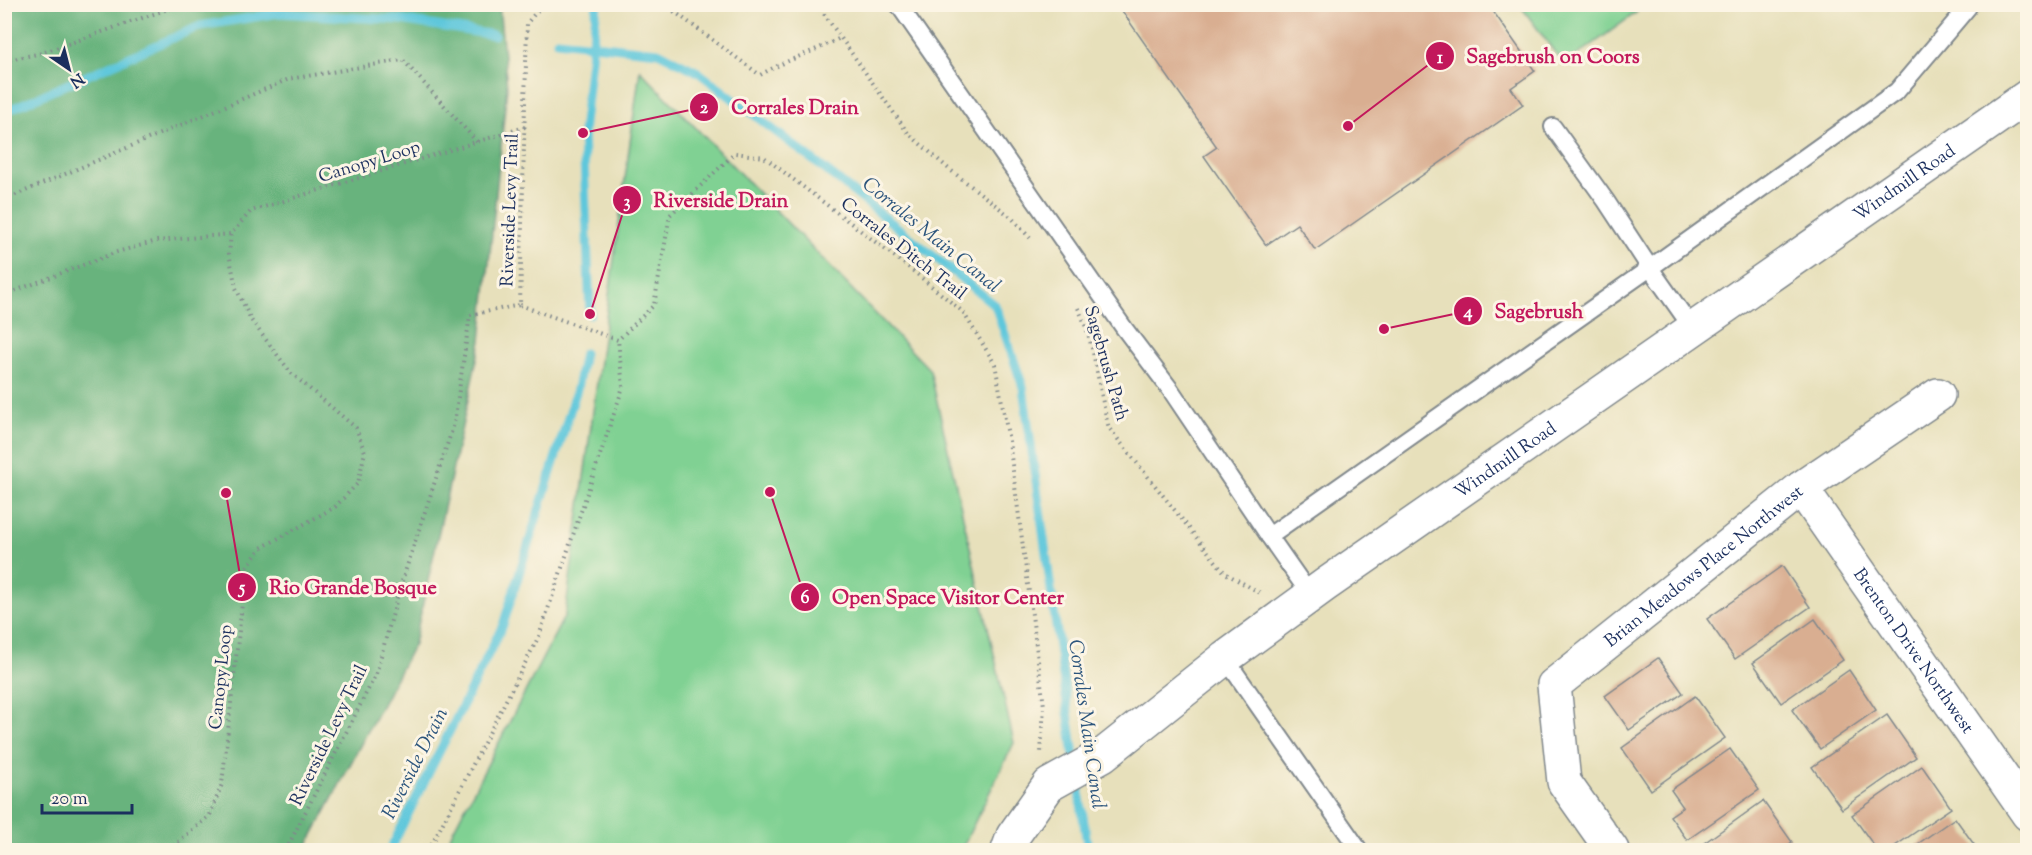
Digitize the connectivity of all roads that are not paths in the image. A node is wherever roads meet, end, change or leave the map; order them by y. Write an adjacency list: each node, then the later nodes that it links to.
1 (898, 4): 9 (lane)
2 (1967, 4): 5 (lane)
3 (2028, 96): 6 (street, Windmill Road)
4 (1553, 127): 5 (lane)
5 (1650, 268): 6 (lane); 9 (lane)
6 (1693, 329): 10 (street, Windmill Road)
7 (1938, 395): 8 (street, Brian Meadows Place Northwest)
8 (1801, 488): 12 (street, Brenton Drive Northwest); 15 (street, Brian Meadows Place Northwest)
9 (1269, 536): 10 (lane)
10 (1311, 596): 11 (street, Windmill Road)
11 (1225, 658): 13 (street, Windmill Road); 14 (lane)
12 (2028, 814)
13 (1008, 850)
14 (1359, 850)
15 (1612, 850)

